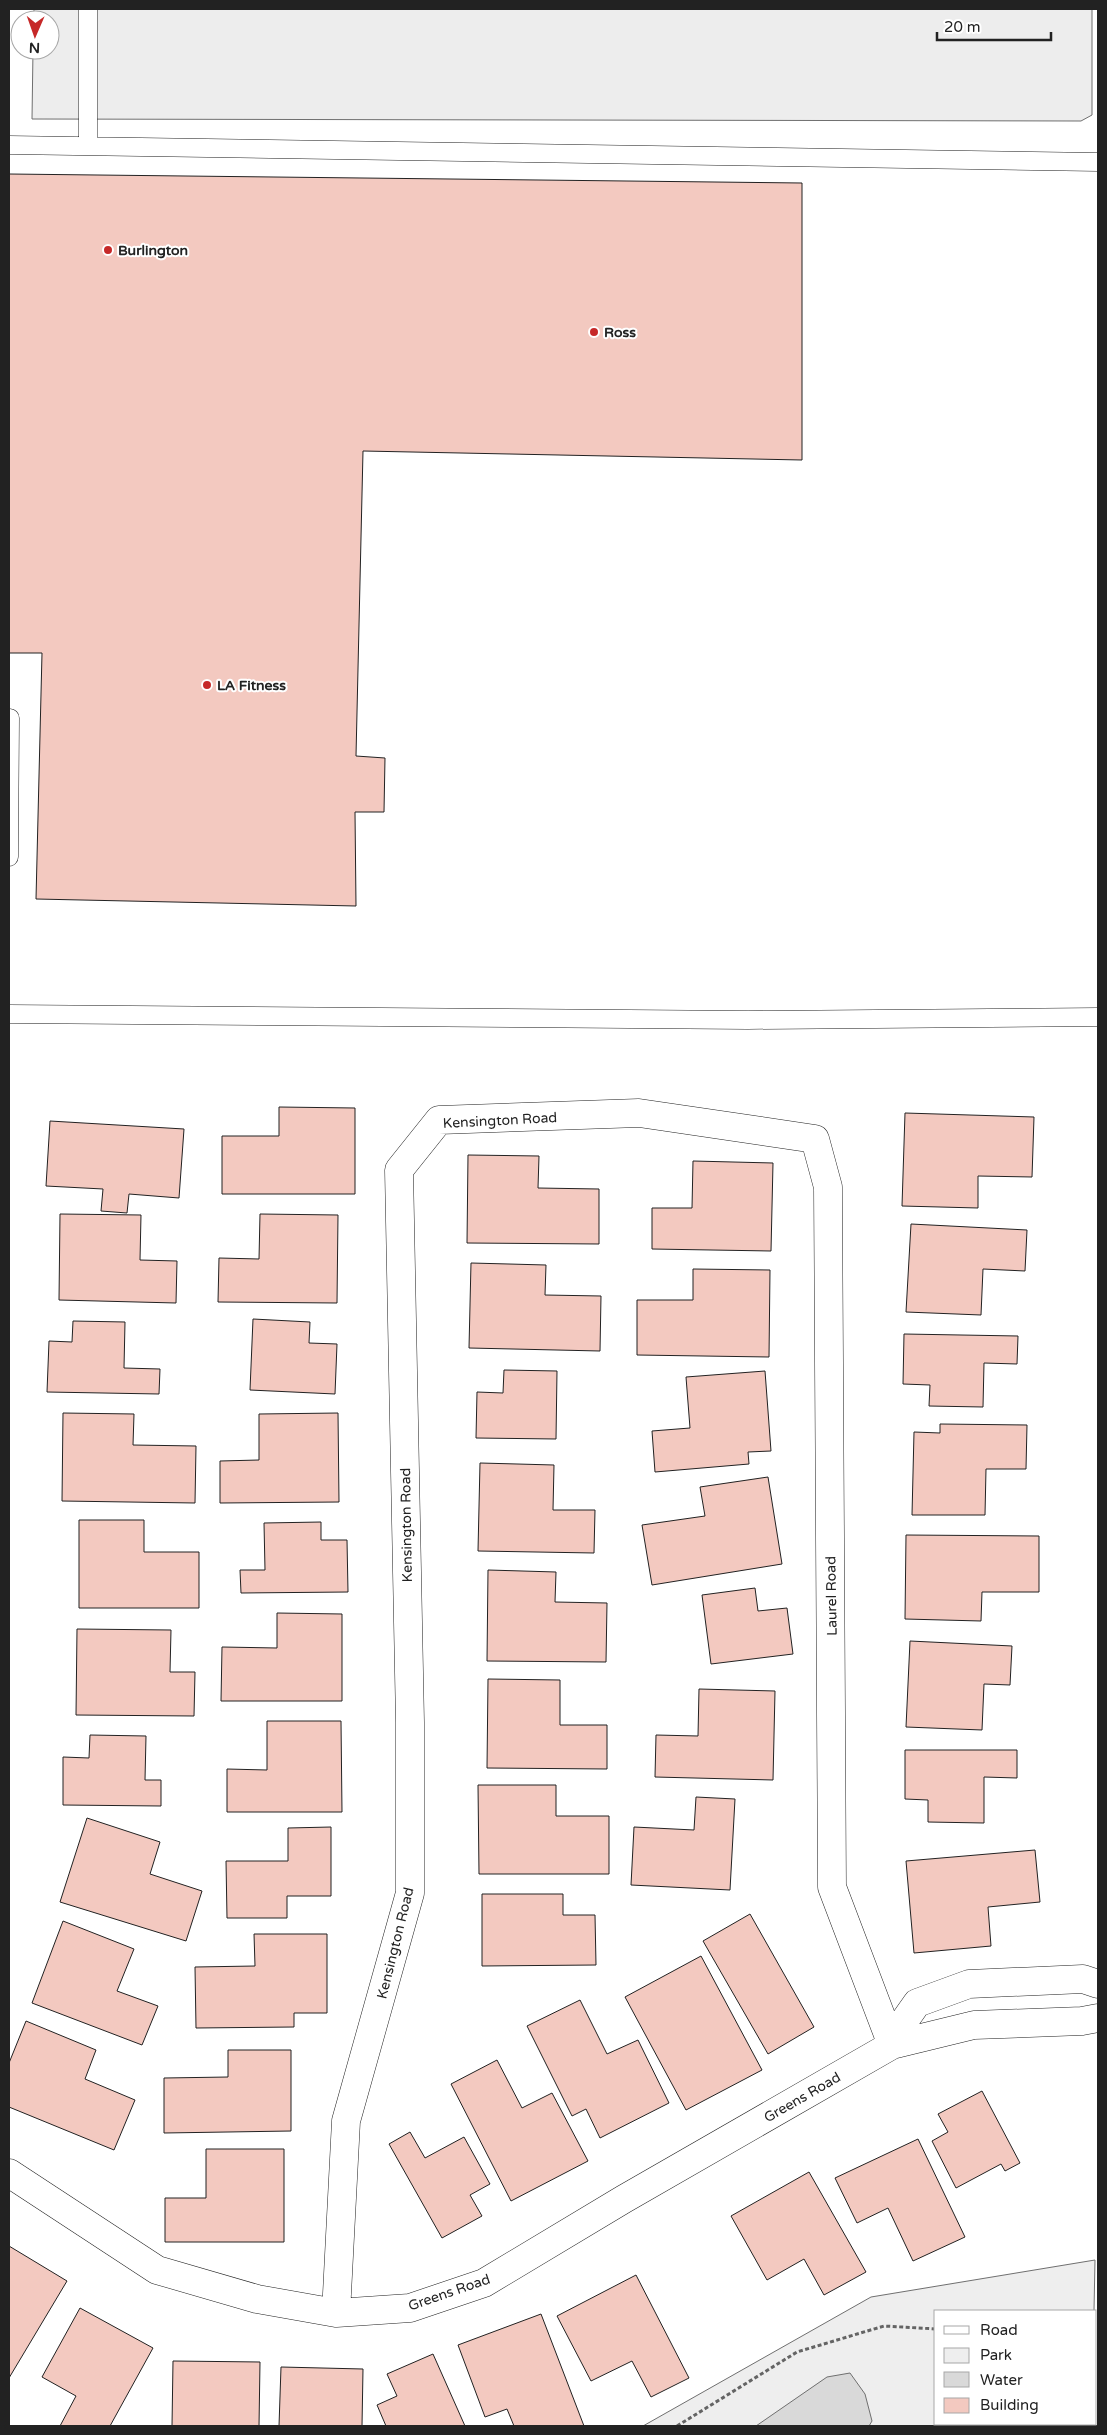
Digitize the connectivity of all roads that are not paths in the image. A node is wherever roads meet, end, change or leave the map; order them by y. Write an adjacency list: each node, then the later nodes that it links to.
1 (88, 9): 3 (lane)
2 (9, 145): 3 (lane)
3 (88, 146): 4 (lane)
4 (1098, 162)
5 (10, 718): 6 (lane)
6 (9, 857)
7 (9, 1014): 8 (lane)
8 (1098, 1017)
9 (814, 1139): 14 (street, Laurel Road); 16 (street, Kensington Road)
10 (990, 1983): 11 (street); 13 (street); 14 (street)
11 (1098, 1984)
12 (1098, 2018): 13 (street, Greens Road)
13 (992, 2025): 14 (street, Greens Road)
14 (892, 2045): 16 (street, Greens Road)
15 (9, 2173): 16 (street, Greens Road)
16 (336, 2313)

